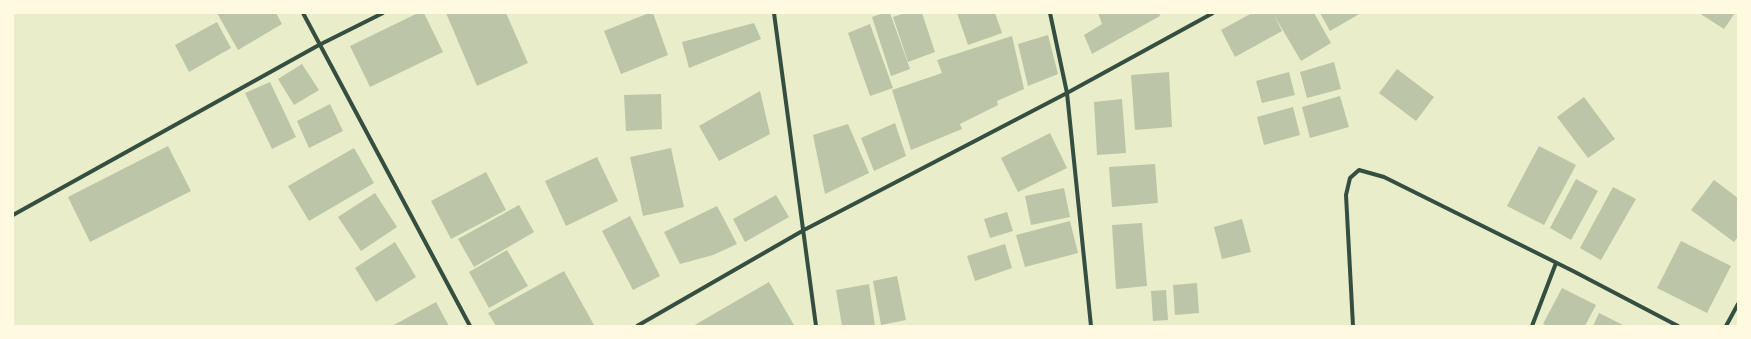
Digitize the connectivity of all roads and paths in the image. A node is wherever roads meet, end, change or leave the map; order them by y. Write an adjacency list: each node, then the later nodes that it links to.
1 (303, 13): 6 (street)
2 (383, 13): 6 (street)
3 (774, 13): 9 (street)
4 (1050, 13): 7 (street)
5 (1213, 13): 7 (street)
6 (319, 45): 8 (street); 12 (street)
7 (1067, 93): 9 (street); 15 (street)
8 (13, 215)
9 (804, 230): 13 (street); 14 (street)
10 (1556, 263): 16 (street); 17 (street); 18 (street)
11 (1738, 304): 19 (street)
12 (470, 326)
13 (637, 326)
14 (816, 326)
15 (1091, 326)
16 (1353, 326)
17 (1532, 326)
18 (1678, 326)
19 (1726, 326)

